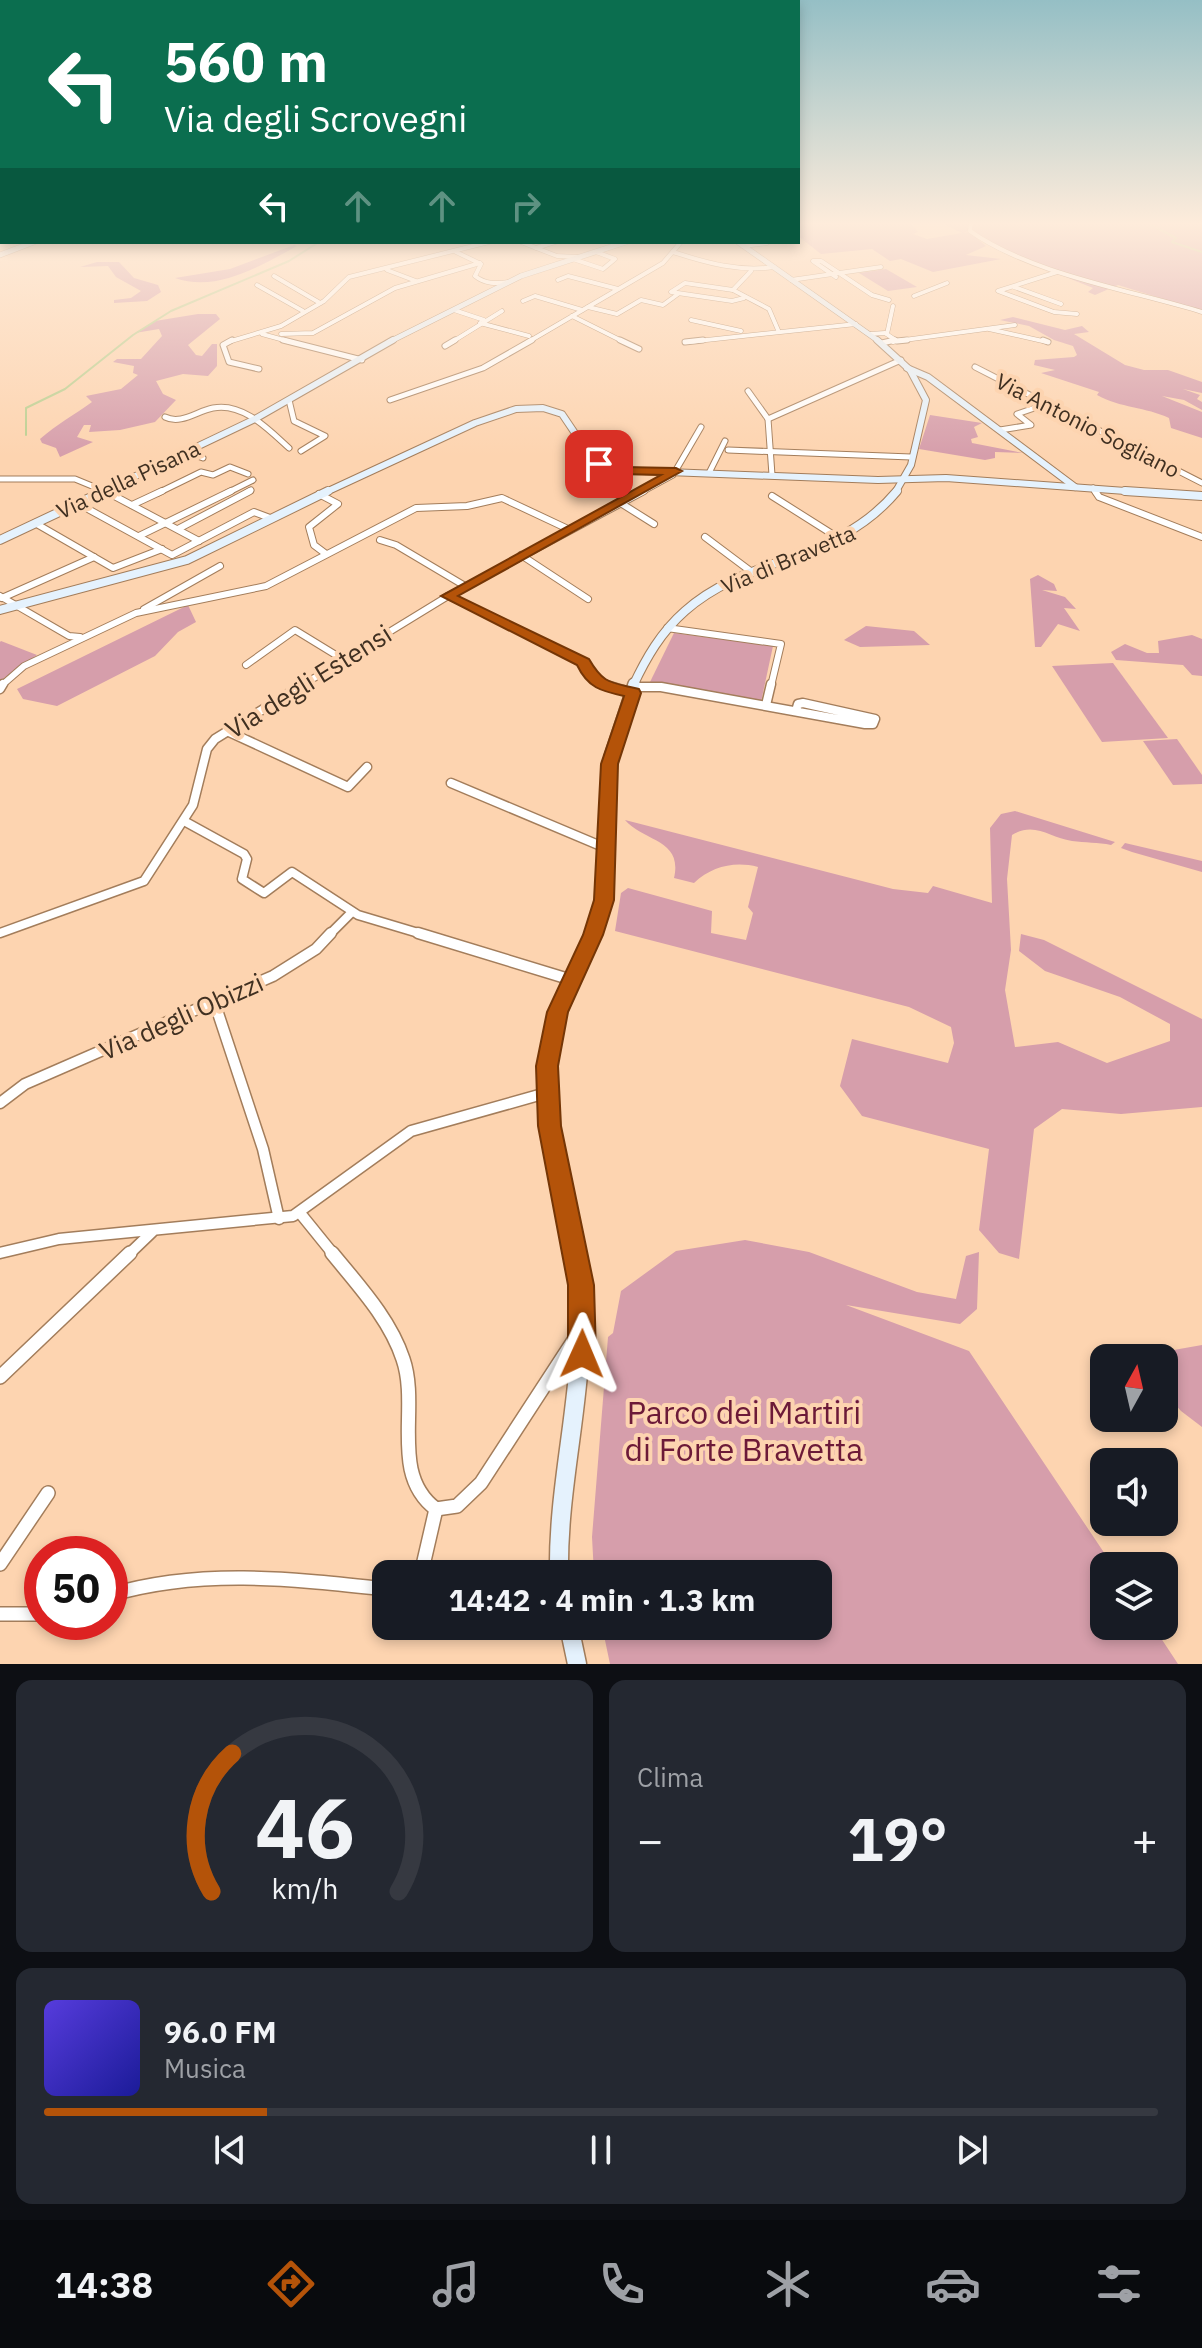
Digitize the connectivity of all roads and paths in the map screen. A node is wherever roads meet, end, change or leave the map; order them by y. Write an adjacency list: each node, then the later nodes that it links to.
1 (285, 301): 21 (street)
2 (316, 301): 17 (street)
3 (322, 301): 17 (street)
4 (375, 301): 34 (street)
5 (472, 301): 20 (main road, Via della Pisana)
6 (553, 301): 19 (street)
7 (599, 301): 19 (street)
8 (640, 301): 19 (street)
9 (644, 301): 10 (street)
10 (669, 301)
11 (750, 301): 31 (street)
12 (821, 301): 28 (main road, Via di Bravetta)
13 (886, 301): 36 (street)
14 (1024, 301): 24 (street)
15 (1052, 301): 18 (street)
16 (1161, 301): 23 (street)
17 (320, 303): 21 (street)
18 (1061, 304)
19 (585, 309): 25 (street)
20 (454, 310): 27 (street); 44 (main road, Via della Pisana)
21 (303, 311): 32 (street)
22 (502, 311): 27 (street)
23 (1202, 312)
24 (1077, 314)
25 (572, 316): 43 (street); 51 (street)
26 (691, 320): 33 (street)
27 (482, 322): 37 (street); 42 (street)
28 (856, 324): 31 (street); 35 (main road, Via di Bravetta)
29 (1015, 325): 30 (street)
30 (989, 329): 38 (street); 40 (street)
31 (778, 330): 33 (street)
32 (260, 333): 44 (street); 48 (street)
33 (749, 333): 39 (street)
34 (281, 334)
35 (870, 334): 36 (street); 41 (main road, Via di Bravetta)
36 (887, 334): 38 (street)
37 (529, 336)
38 (897, 341): 41 (street)
39 (685, 342)
40 (1048, 342)
41 (882, 343): 45 (main road, Via di Bravetta)
42 (445, 346)
43 (639, 349)
44 (362, 360): 50 (main road, Via della Pisana)
45 (901, 360): 47 (main road, Via di Bravetta); 55 (street)
46 (975, 367): 52 (street, Via Antonio Sogliano)
47 (907, 368): 57 (main road); 64 (main road, Via di Bravetta)
48 (259, 369)
49 (748, 391): 55 (street)
50 (289, 400): 54 (main road, Via della Pisana); 61 (street)
51 (390, 400)
52 (1047, 404): 57 (street); 78 (street, Via Antonio Sogliano)
53 (165, 417): 54 (street)
54 (255, 419): 59 (street); 62 (main road, Via della Pisana)
55 (768, 419): 63 (street)
56 (701, 427): 69 (street)
57 (1000, 430): 79 (main road)
58 (725, 441): 70 (street)
59 (289, 448)
60 (728, 450): 63 (street)
61 (301, 451)
62 (186, 452): 65 (street); 81 (main road, Via della Pisana)
63 (769, 452): 64 (street); 72 (street)
64 (911, 457): 68 (main road, Via di Bravetta)
65 (203, 458)
66 (220, 463): 67 (street)
67 (230, 467): 71 (street); 89 (street)
68 (908, 468): 73 (main road); 77 (main road, Via di Bravetta)
69 (676, 471): 70 (main road); 85 (main road); 87 (street, Via degli Estensi)
70 (709, 473): 72 (main road)
71 (248, 474)
72 (772, 475): 76 (main road)
73 (943, 478): 77 (main road); 79 (main road); 83 (main road)
74 (0, 479): 81 (street)
75 (253, 480): 92 (street)
76 (878, 480): 77 (main road); 83 (main road)
77 (904, 480): 83 (main road, Via di Bravetta)
78 (1202, 483)
79 (1075, 487): 80 (main road)
80 (1093, 488): 84 (main road); 98 (street)
81 (104, 490): 88 (main road, Via della Pisana); 89 (street)
82 (251, 490): 94 (street)
83 (895, 492): 99 (main road, Via di Bravetta)
84 (1201, 493)
85 (322, 495): 90 (main road); 104 (street)
86 (772, 496): 99 (street)
87 (619, 502): 93 (street); 95 (street, Via degli Estensi)
88 (77, 503): 91 (main road, Via della Pisana); 96 (street)
89 (132, 505): 92 (street)
90 (270, 518): 102 (street); 113 (main road)
91 (35, 523): 100 (main road, Via della Pisana); 106 (street)
92 (168, 523): 94 (street); 96 (street)
93 (654, 524)
94 (178, 529): 102 (street)
95 (569, 529): 104 (street); 105 (street, Via degli Estensi)
96 (139, 536): 103 (street)
97 (705, 537): 108 (street)
98 (1202, 537)
99 (840, 539): 108 (main road, Via di Bravetta)
100 (0, 540)
101 (380, 540): 109 (street)
102 (199, 541): 103 (street)
103 (162, 549): 106 (street)
104 (326, 554): 115 (street)
105 (521, 555): 109 (street, Via degli Estensi); 112 (street)
106 (94, 557): 111 (street)
107 (220, 566): 115 (street)
108 (753, 573): 116 (main road, Via di Bravetta)
109 (465, 586): 110 (street, Via degli Estensi)
110 (448, 596): 118 (street, Via degli Estensi); 121 (street)
111 (1, 597): 113 (street)
112 (588, 599)
113 (14, 604): 114 (main road); 117 (street)
114 (0, 610)
115 (136, 613): 117 (street)
116 (667, 628): 121 (main road, Via di Bravetta); 122 (street, Via di Bravetta)
117 (81, 637): 120 (street)
118 (344, 660): 119 (street); 124 (street, Via degli Estensi)
119 (246, 665)
120 (0, 689)
121 (635, 690): 122 (street); 128 (main road, Via di Bravetta)
122 (766, 705): 123 (street)
123 (796, 711): 123 (street)
124 (227, 731): 125 (street); 127 (street, Via degli Estensi)
125 (367, 767)
126 (451, 783): 128 (street)
127 (184, 821): 129 (street); 130 (street, Via degli Estensi)
128 (608, 849): 131 (main road, Via di Bravetta)
129 (351, 913): 131 (street); 132 (street, Via degli Obizzi)
130 (0, 933)
131 (572, 980): 133 (main road, Via di Bravetta)
132 (215, 1004): 134 (street, Via degli Obizzi); 136 (street)
133 (546, 1093): 135 (street); 139 (main road, Via di Bravetta)
134 (0, 1103)
135 (300, 1213): 136 (street); 142 (street)
136 (279, 1219): 137 (street)
137 (153, 1231): 138 (street); 140 (street)
138 (0, 1253)
139 (583, 1327): 142 (street); 144 (main road, Via di Bravetta)
140 (0, 1377)
141 (48, 1493): 145 (street)
142 (436, 1509): 143 (street)
143 (424, 1560)
144 (559, 1560)
145 (0, 1564)
146 (372, 1588): 147 (street)
147 (128, 1591)
148 (0, 1614): 149 (street)
149 (24, 1614)
150 (572, 1640): 151 (main road)
151 (577, 1664)

